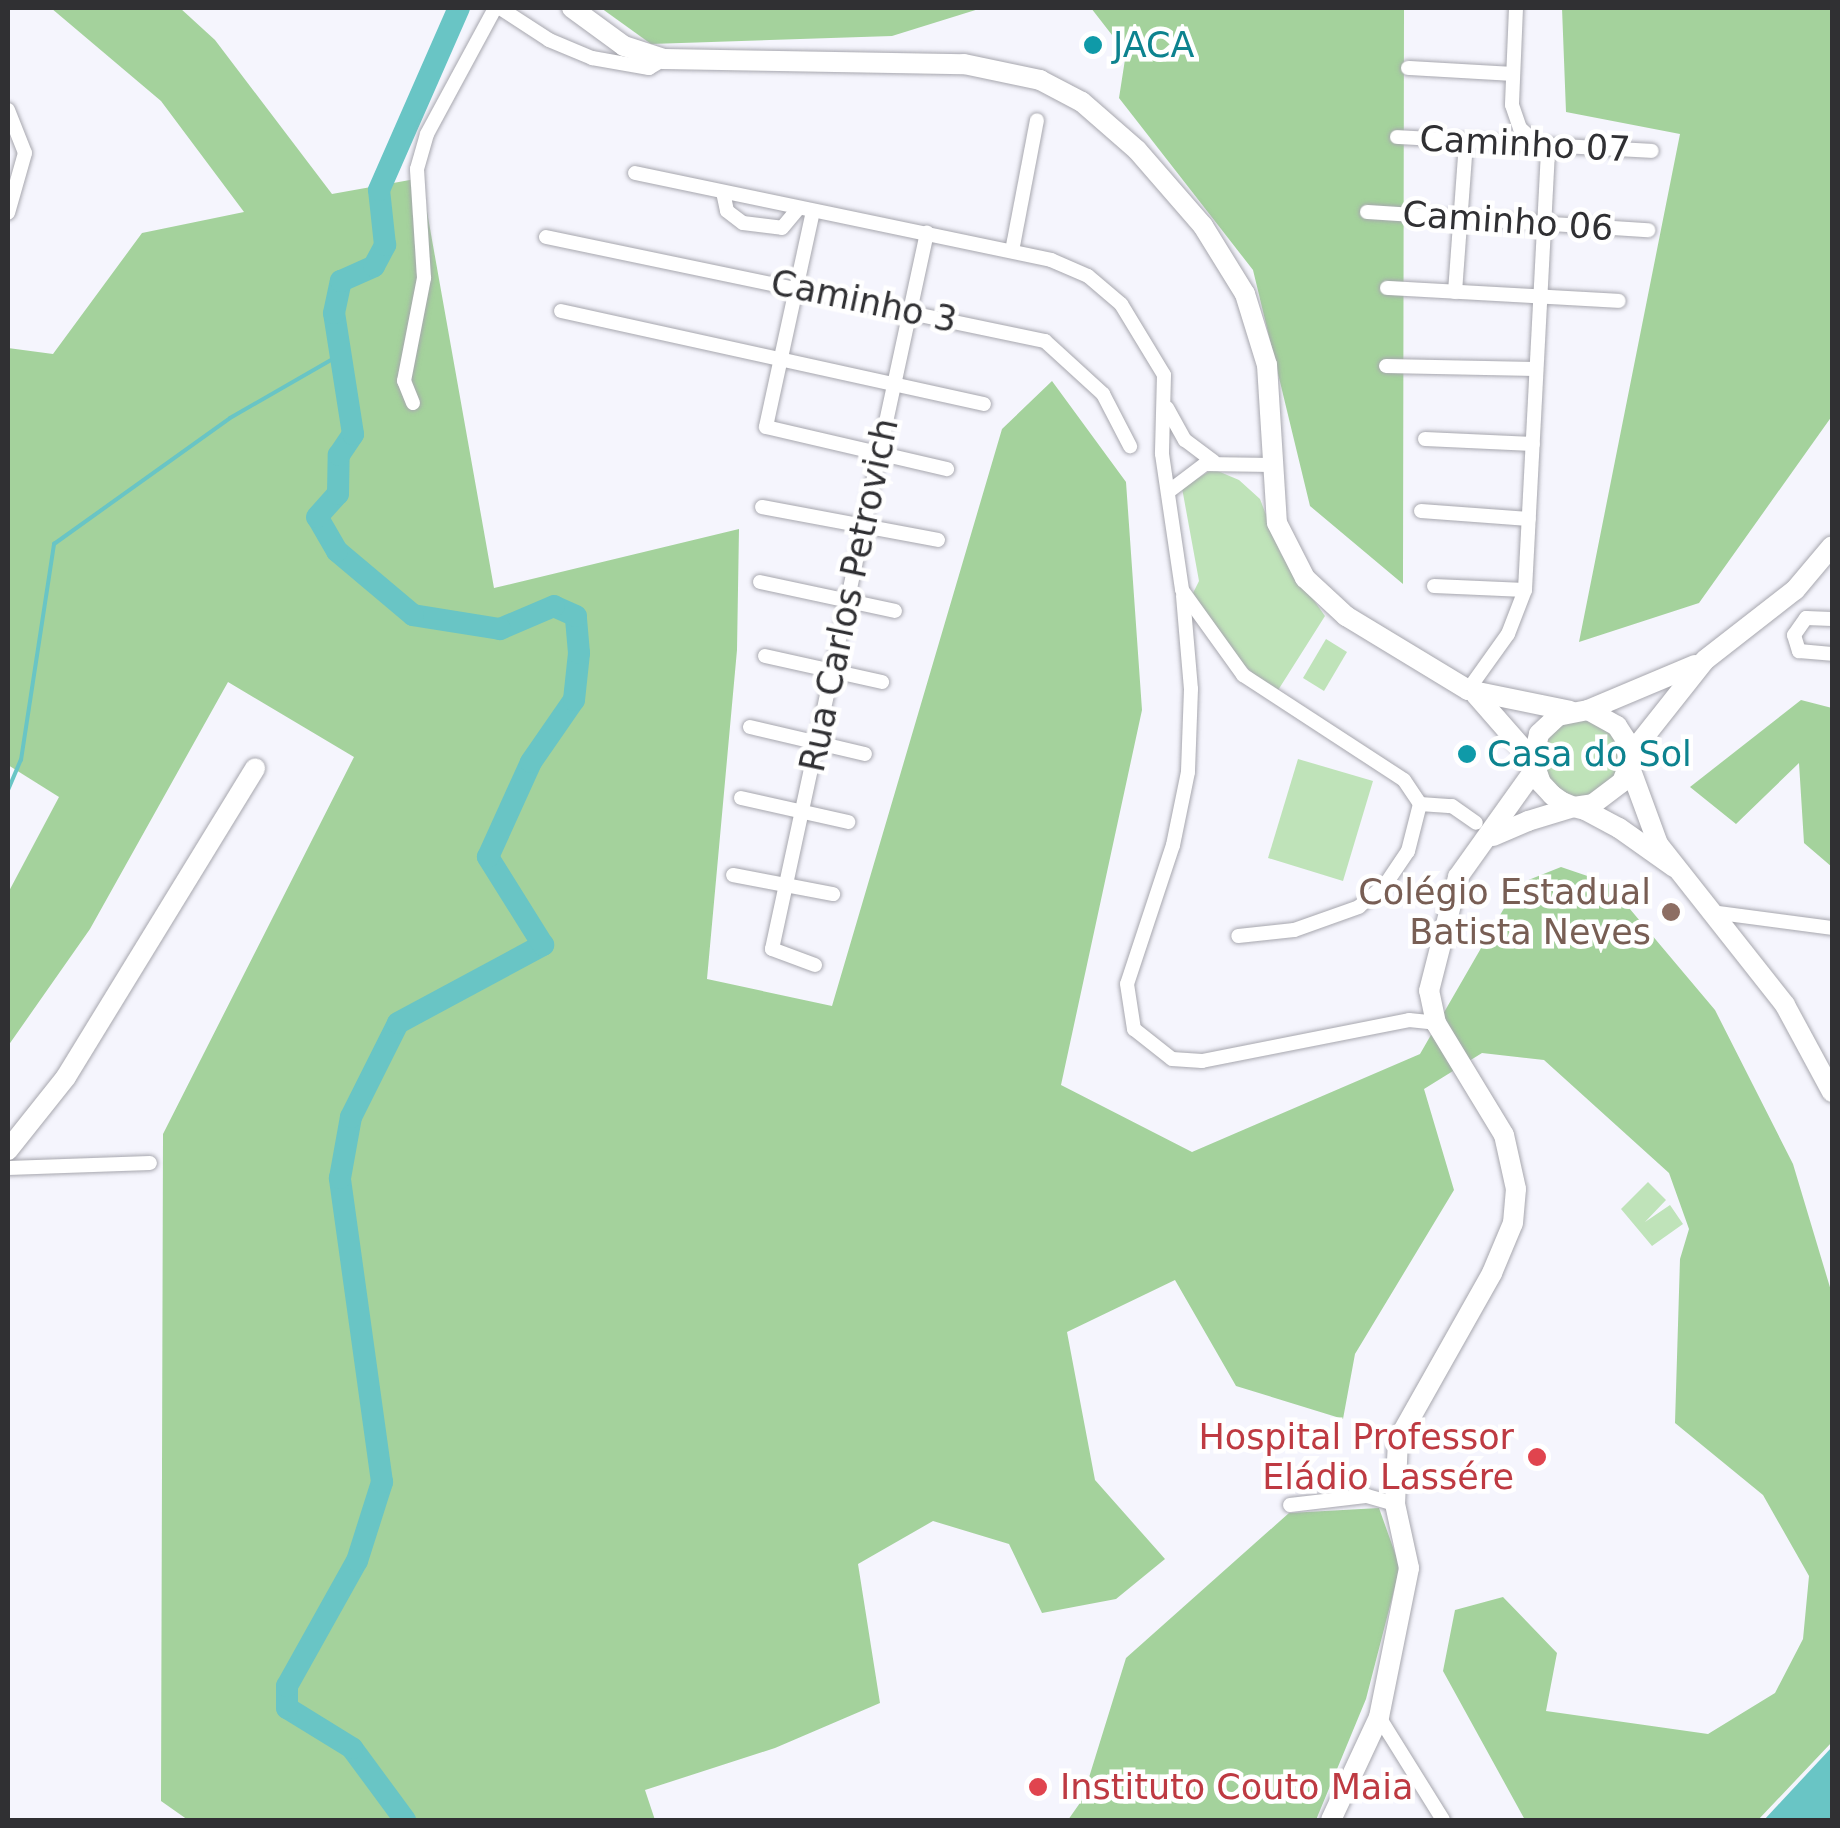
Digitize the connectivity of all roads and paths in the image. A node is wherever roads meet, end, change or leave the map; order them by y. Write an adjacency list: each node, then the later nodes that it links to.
1 (498, 8): 4 (street); 35 (street)
2 (572, 8): 4 (main road)
3 (1516, 8): 6 (street)
4 (664, 59): 43 (main road)
5 (1408, 68): 6 (street)
6 (1511, 74): 11 (street)
7 (8, 110): 17 (street)
8 (1037, 120): 23 (street)
9 (1397, 137): 10 (street, Caminho 07)
10 (1466, 141): 11 (street, Caminho 07); 18 (street)
11 (1543, 145): 12 (street, Caminho 07); 19 (street)
12 (1652, 151)
13 (635, 173): 14 (street)
14 (723, 192): 15 (street); 15 (street)
15 (806, 209): 21 (street); 24 (street)
16 (1367, 212): 18 (street, Caminho 06)
17 (8, 213)
18 (1460, 219): 19 (street, Caminho 06); 26 (street)
19 (1544, 224): 20 (street, Caminho 06); 27 (street)
20 (1648, 230)
21 (926, 233): 23 (street); 29 (street, Rua Carlos Petrovich)
22 (546, 237): 24 (street, Caminho 3)
23 (1012, 251): 37 (street)
24 (796, 286): 29 (street, Caminho 3); 31 (street)
25 (1387, 288): 26 (street)
26 (1455, 292): 27 (street)
27 (1539, 296): 28 (street); 33 (street)
28 (1619, 301)
29 (908, 309): 34 (street, Rua Carlos Petrovich); 40 (street, Caminho 3)
30 (561, 312): 31 (street)
31 (780, 359): 34 (street); 41 (street)
32 (1386, 366): 33 (street)
33 (1535, 368): 39 (street)
34 (893, 384): 36 (street); 41 (street, Rua Carlos Petrovich)
35 (413, 403)
36 (984, 404)
37 (1168, 408): 42 (street); 45 (street)
38 (1426, 439): 39 (street)
39 (1533, 444): 48 (street)
40 (1130, 446)
41 (878, 454): 44 (street); 49 (street, Rua Carlos Petrovich)
42 (1214, 462): 43 (street); 45 (street)
43 (1272, 465): 64 (main road)
44 (947, 469)
45 (1168, 492): 54 (street)
46 (762, 507): 49 (street)
47 (1422, 511): 48 (street)
48 (1529, 518): 55 (street)
49 (863, 526): 50 (street); 56 (street, Rua Carlos Petrovich)
50 (938, 540)
51 (1832, 546): 61 (main road)
52 (760, 582): 56 (street)
53 (1434, 586): 55 (street)
54 (1182, 590): 73 (street); 86 (street)
55 (1524, 590): 64 (street)
56 (848, 599): 57 (street); 62 (street, Rua Carlos Petrovich)
57 (895, 610)
58 (1832, 618): 59 (street)
59 (1832, 654)
60 (765, 656): 62 (street)
61 (1705, 660): 65 (main road); 69 (main road)
62 (830, 670): 63 (street); 67 (street, Rua Carlos Petrovich)
63 (882, 682)
64 (1472, 692): 65 (main road); 70 (main road)
65 (1579, 711): 69 (main road); 70 (main road)
66 (750, 727): 67 (street)
67 (818, 743): 68 (street); 75 (street, Rua Carlos Petrovich)
68 (865, 754)
69 (1629, 760): 74 (main road); 78 (main road)
70 (1534, 764): 74 (main road); 77 (main road)
71 (256, 768): 88 (main road)
72 (741, 798): 75 (street)
73 (1420, 804): 77 (street); 84 (street)
74 (1574, 807): 77 (main road); 78 (main road)
75 (803, 814): 76 (street); 80 (street, Rua Carlos Petrovich)
76 (848, 822)
77 (1482, 830): 86 (main road)
78 (1674, 867): 82 (main road)
79 (734, 875): 80 (street)
80 (788, 886): 81 (street); 85 (street, Rua Carlos Petrovich)
81 (833, 894)
82 (1712, 912): 83 (street); 87 (main road)
83 (1832, 928)
84 (1238, 936)
85 (816, 964)
86 (1434, 1015): 91 (main road)
87 (1832, 1092)
88 (8, 1150)
89 (150, 1163): 90 (street)
90 (8, 1168)
91 (1393, 1476): 92 (street); 93 (main road)
92 (1367, 1496): 93 (street); 94 (street)
93 (1395, 1504): 95 (main road)
94 (1290, 1505)
95 (1380, 1717): 96 (main road); 97 (street)
96 (1331, 1820)
97 (1443, 1820)

